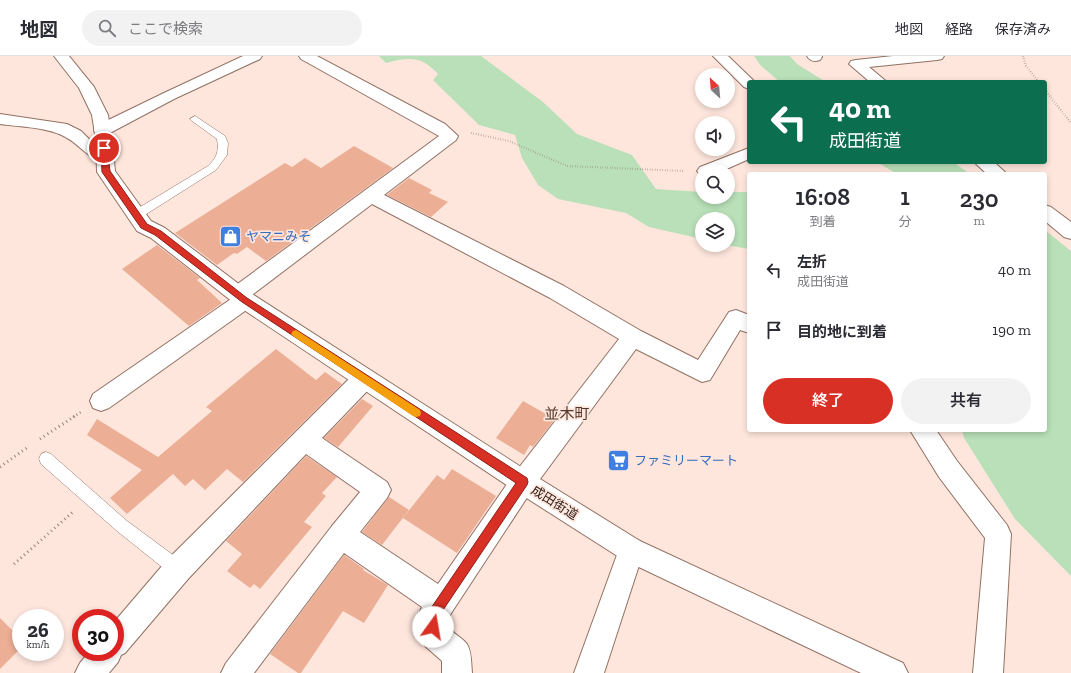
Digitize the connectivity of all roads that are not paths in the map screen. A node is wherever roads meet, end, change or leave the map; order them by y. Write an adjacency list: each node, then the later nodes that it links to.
1 (61, 56): 11 (main road, 成田街道)
2 (255, 56): 11 (main road)
3 (306, 56): 17 (main road)
4 (720, 56): 8 (main road)
5 (937, 56): 6 (main road)
6 (902, 58): 7 (main road)
7 (876, 80)
8 (747, 82)
9 (0, 119): 13 (main road)
10 (195, 119): 19 (lane)
11 (102, 130): 13 (main road, 成田街道)
12 (747, 155): 14 (main road)
13 (104, 156): 19 (main road, 成田街道)
14 (724, 164)
15 (986, 164): 16 (main road)
16 (996, 172)
17 (372, 196): 21 (main road); 23 (main road)
18 (1047, 213): 20 (main road)
19 (136, 215): 21 (main road, 成田街道)
20 (1071, 232)
21 (242, 297): 24 (main road, 成田街道); 25 (main road)
22 (747, 324): 23 (main road)
23 (633, 337): 29 (main road)
24 (364, 379): 27 (main road); 29 (main road, 成田街道)
25 (101, 401)
26 (923, 432): 41 (main road)
27 (304, 440): 30 (main road); 32 (main road)
28 (46, 459): 32 (lane)
29 (523, 482): 31 (main road, 成田街道); 33 (main road)
30 (342, 535): 33 (main road); 37 (main road)
31 (631, 550): 39 (main road); 40 (main road, 成田街道)
32 (178, 569): 34 (main road)
33 (441, 603): 38 (main road)
34 (124, 632)
35 (100, 661): 36 (main road)
36 (90, 673)
37 (236, 673)
38 (457, 673)
39 (589, 673)
40 (893, 673)
41 (988, 673)

